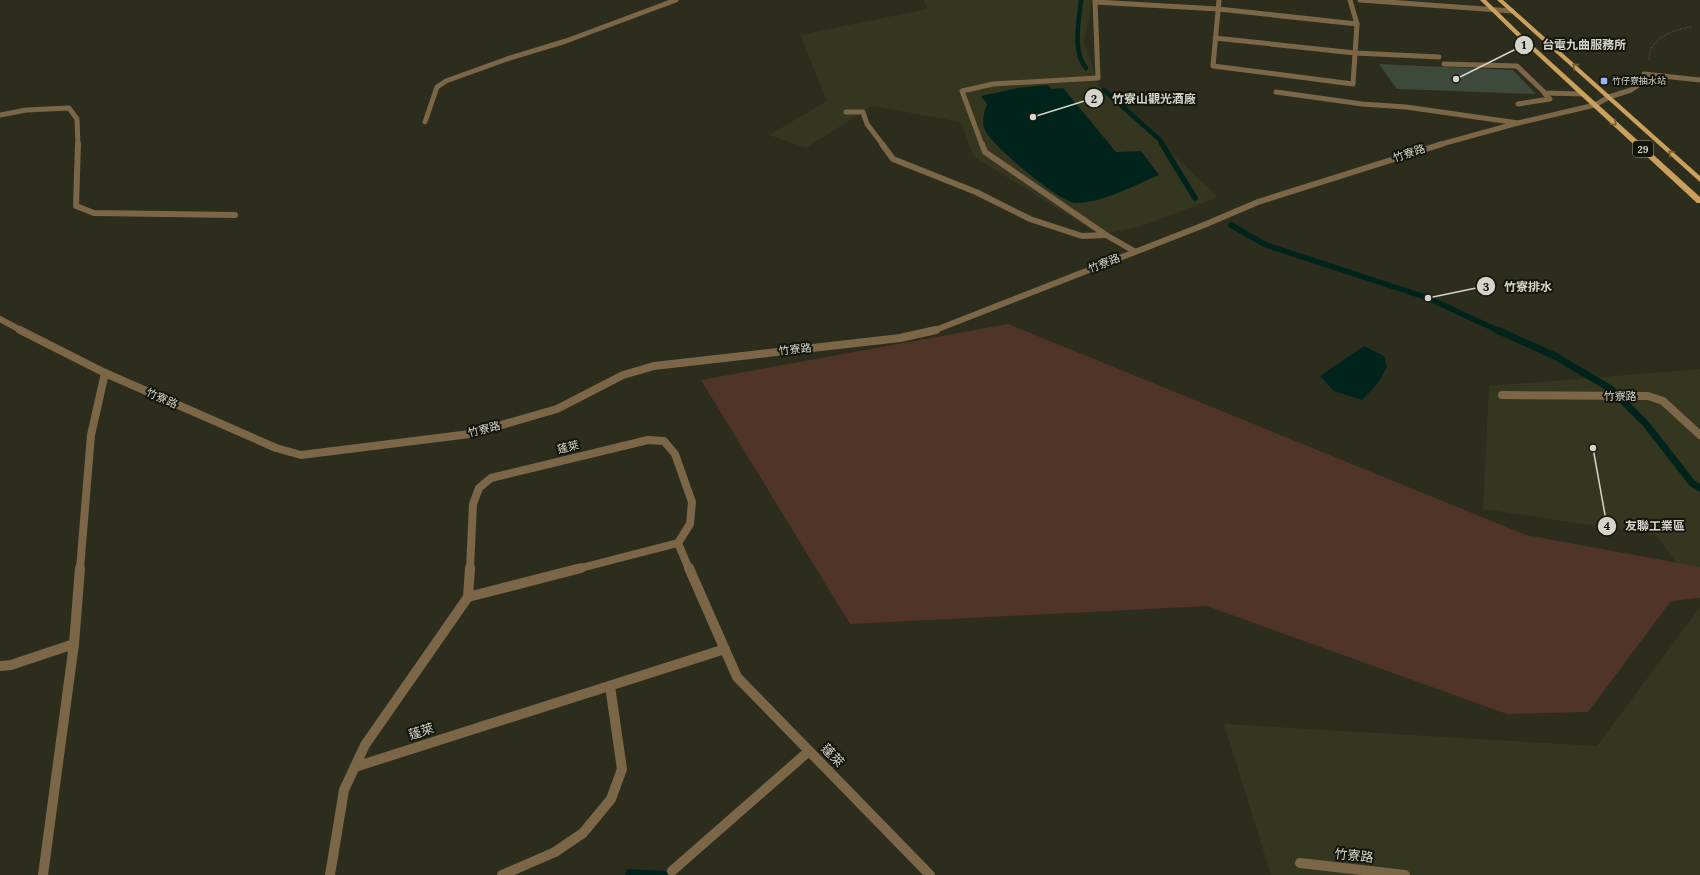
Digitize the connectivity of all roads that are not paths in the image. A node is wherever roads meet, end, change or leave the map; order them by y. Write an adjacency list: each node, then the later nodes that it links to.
1 (676, 0): 25 (street)
2 (1219, 0): 8 (street)
3 (1350, 0): 11 (street)
4 (1360, 0): 9 (street)
5 (1483, 0): 9 (main road, 29)
6 (1500, 0): 10 (main road, 29)
7 (1095, 1): 8 (street); 30 (street)
8 (1218, 9): 11 (street); 12 (street)
9 (1494, 11): 10 (street); 19 (main road, 29)
10 (1512, 12): 20 (main road, 29, one-way to 10)
11 (1357, 24): 13 (street)
12 (1215, 38): 13 (street); 13 (street)
13 (1356, 53): 14 (street)
14 (1439, 58)
15 (1444, 64): 18 (street)
16 (1700, 80): 20 (street, 竹寮路)
17 (1276, 92): 26 (street)
18 (1544, 93): 19 (street); 21 (street)
19 (1583, 94): 22 (main road, 29)
20 (1609, 97): 22 (street, 竹寮路); 27 (main road, 29, one-way to 20)
21 (1518, 104)
22 (1594, 105): 26 (street, 竹寮路); 28 (main road, 29, one-way to 28)
23 (846, 112): 30 (street)
24 (0, 115): 29 (street)
25 (425, 122)
26 (1518, 123): 31 (street, 竹寮路)
27 (1700, 180)
28 (1700, 201)
29 (235, 215)
30 (1106, 235): 31 (street)
31 (1134, 251): 33 (street, 竹寮路)
32 (0, 319): 33 (street, 竹寮路)
33 (105, 372): 38 (street)
34 (1502, 395): 35 (street, 竹寮路)
35 (1700, 435)
36 (678, 542): 37 (street); 37 (street, 蓬萊); 39 (street, 蓬萊)
37 (468, 597): 43 (street)
38 (74, 644): 40 (street); 46 (street)
39 (725, 649): 41 (street, 蓬萊); 42 (street, 蓬萊)
40 (0, 666)
41 (610, 686): 43 (street, 蓬萊); 48 (street)
42 (809, 751): 45 (street); 49 (street, 蓬萊)
43 (355, 767): 47 (street)
44 (1300, 863): 50 (street, 竹寮路)
45 (672, 870)
46 (43, 875)
47 (330, 875)
48 (502, 875)
49 (930, 875)
50 (1405, 875)

